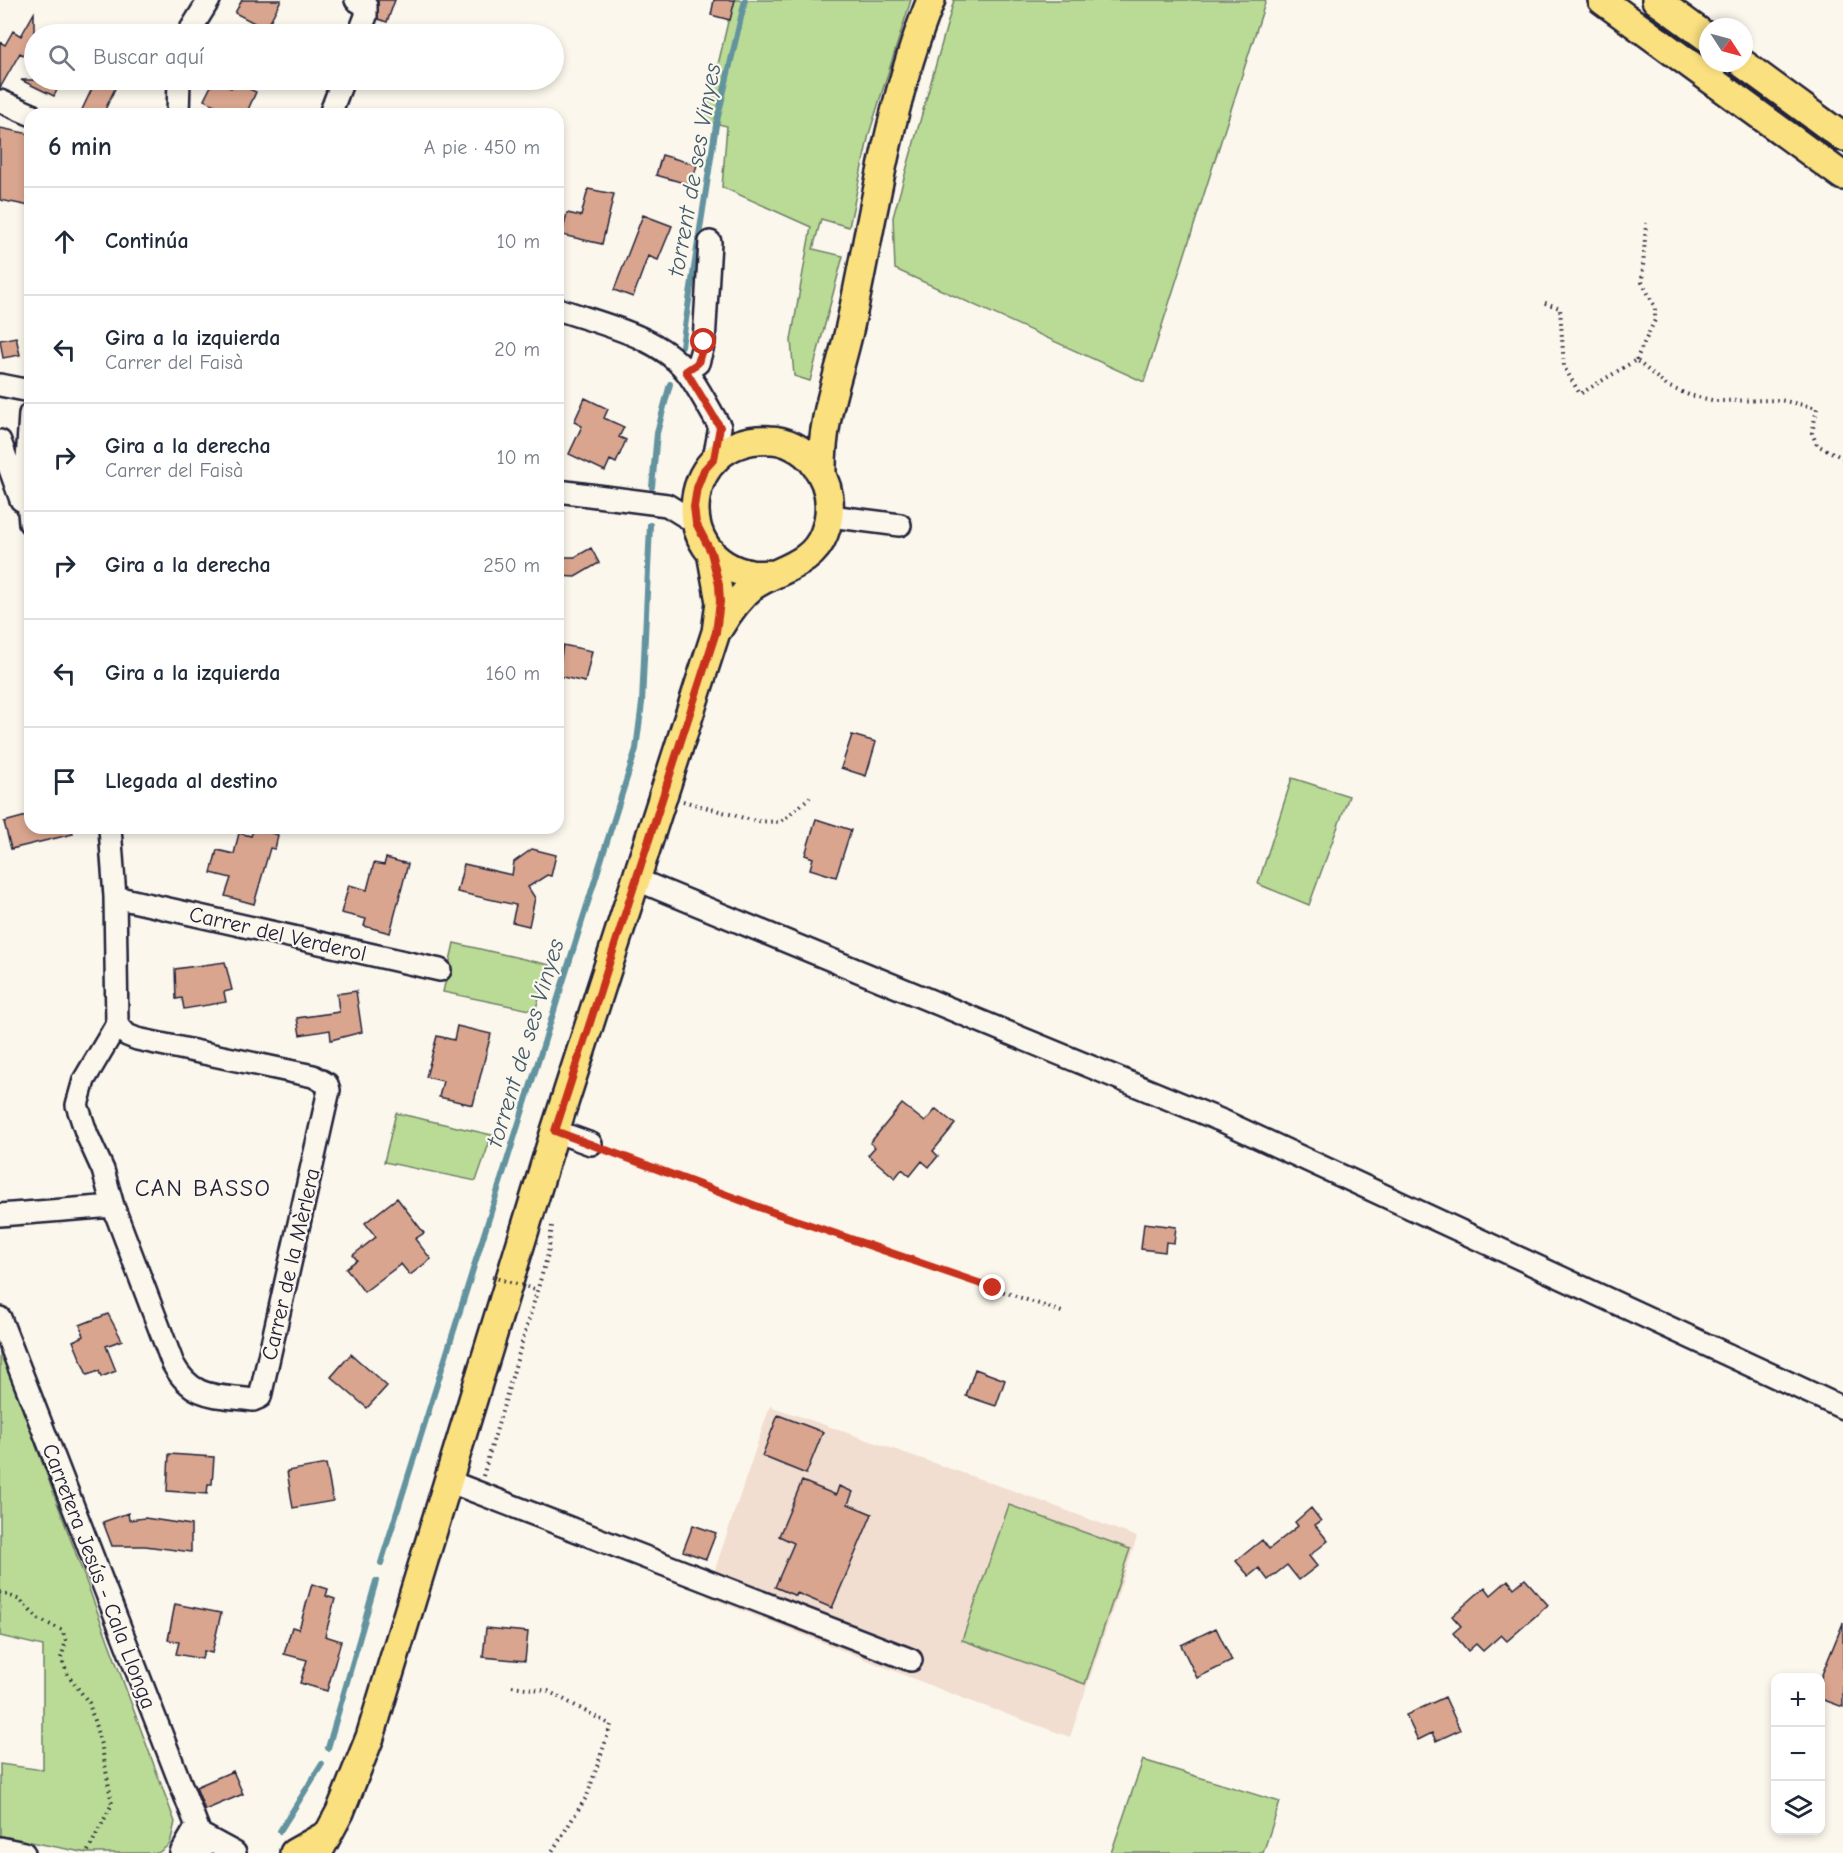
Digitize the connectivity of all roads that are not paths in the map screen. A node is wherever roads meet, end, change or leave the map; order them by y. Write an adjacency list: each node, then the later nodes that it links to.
1 (208, 0): 6 (street)
2 (356, 0): 7 (street)
3 (931, 0): 23 (main road)
4 (1602, 0): 17 (main road)
5 (1656, 0): 8 (main road)
6 (194, 24)
7 (363, 24)
8 (1699, 31)
9 (1753, 71): 16 (main road)
10 (179, 90): 13 (street)
11 (339, 90): 14 (street)
12 (0, 101): 15 (street)
13 (178, 108)
14 (332, 108)
15 (24, 111)
16 (1843, 137)
17 (1843, 176)
18 (710, 242): 20 (street)
19 (564, 311): 20 (street)
20 (686, 371): 24 (street)
21 (0, 385): 22 (street)
22 (24, 390)
23 (828, 404): 25 (main road); 28 (main road)
24 (720, 427): 25 (street); 27 (street)
25 (766, 439): 27 (main road); 28 (main road)
26 (0, 441): 32 (street)
27 (714, 459): 29 (main road)
28 (822, 474): 33 (main road)
29 (698, 485): 31 (street); 34 (main road)
30 (564, 492): 31 (street)
31 (667, 505): 34 (street)
32 (24, 507)
33 (830, 516): 35 (street); 37 (main road)
34 (696, 523): 36 (main road)
35 (900, 525)
36 (711, 552): 37 (main road); 38 (main road)
37 (773, 574): 38 (main road)
38 (716, 632): 40 (main road)
39 (110, 834): 41 (street)
40 (635, 879): 44 (main road); 49 (street)
41 (115, 897): 42 (street, Carrer del Verderol); 43 (street)
42 (441, 970)
43 (117, 1024): 46 (street, Carrer de la Mèrlera); 46 (street, Carrer de la Mèrlera)
44 (555, 1131): 45 (street); 50 (main road)
45 (591, 1144)
46 (113, 1206): 47 (street)
47 (0, 1215)
48 (0, 1318): 52 (street, Carretera Jesús - Cala Llonga)
49 (1843, 1408)
50 (448, 1481): 51 (street); 53 (main road)
51 (911, 1660)
52 (199, 1838): 56 (street); 57 (street)
53 (322, 1844): 58 (main road)
54 (0, 1848): 55 (street)
55 (24, 1853)
56 (181, 1853)
57 (235, 1853)
58 (294, 1853)

